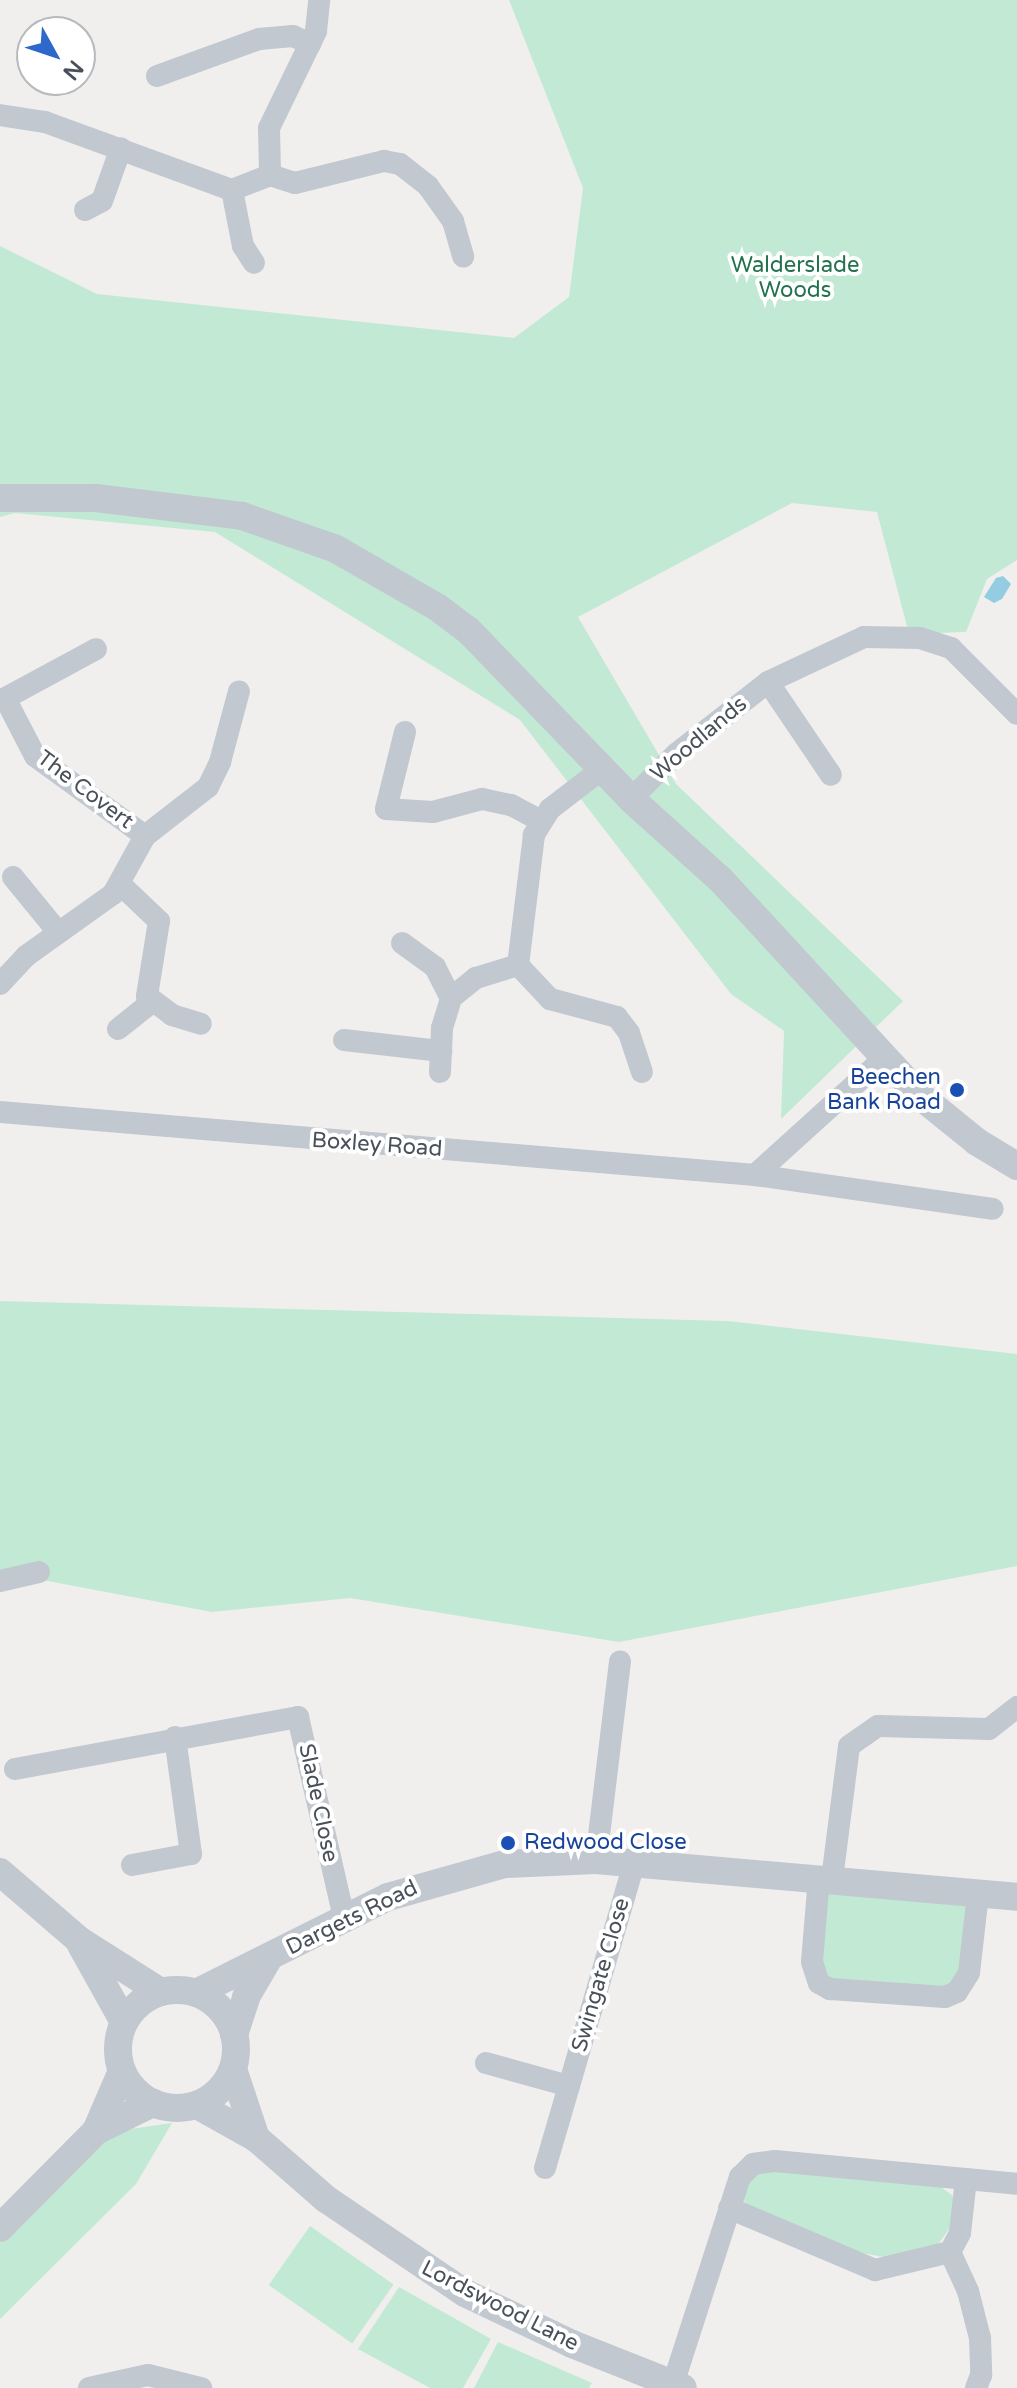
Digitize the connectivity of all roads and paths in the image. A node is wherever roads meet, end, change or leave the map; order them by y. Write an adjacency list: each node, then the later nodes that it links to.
1 (319, 0): 2 (street)
2 (310, 44): 3 (street); 6 (street)
3 (157, 76)
4 (0, 115): 5 (street)
5 (121, 148): 7 (street); 8 (street)
6 (270, 175): 7 (street); 9 (street)
7 (232, 190): 10 (street)
8 (85, 210)
9 (463, 257)
10 (254, 263)
11 (0, 498): 18 (street)
12 (96, 649): 15 (street, The Covert)
13 (768, 682): 16 (street, Woodlands); 19 (street, Woodlands); 20 (street, Woodlands)
14 (239, 691): 22 (street)
15 (3, 701): 22 (street, The Covert)
16 (1017, 714)
17 (405, 732): 21 (street)
18 (602, 769): 20 (street); 21 (street)
19 (831, 775)
20 (631, 799): 34 (street)
21 (541, 821): 27 (street)
22 (145, 836): 24 (street)
23 (13, 877): 25 (street)
24 (120, 884): 25 (street); 30 (street)
25 (58, 932): 28 (street)
26 (402, 943): 29 (street)
27 (518, 965): 29 (street); 35 (street)
28 (0, 984)
29 (451, 998): 33 (street)
30 (152, 1002): 31 (street); 32 (street)
31 (201, 1024)
32 (118, 1029)
33 (344, 1040)
34 (883, 1059): 37 (street); 38 (street)
35 (642, 1072)
36 (0, 1112): 38 (street, Boxley Road)
37 (1017, 1166)
38 (755, 1175): 39 (street, Boxley Road)
39 (993, 1209)
40 (39, 1572): 41 (street)
41 (0, 1581)
42 (620, 1661): 46 (street)
43 (1017, 1707): 50 (street)
44 (175, 1737): 45 (street, Slade Close); 48 (street); 53 (street, Slade Close)
45 (15, 1769)
46 (596, 1860): 47 (street, Dargets Road); 53 (street, Dargets Road)
47 (634, 1864): 50 (street, Dargets Road); 63 (street, Swingate Close)
48 (132, 1865)
49 (0, 1872): 54 (street)
50 (826, 1878): 51 (street, Dargets Road); 51 (street)
51 (978, 1894): 52 (street, Dargets Road)
52 (1017, 1897)
53 (344, 1918): 55 (street, Dargets Road)
54 (79, 1940): 56 (street); 58 (street)
55 (267, 1961): 57 (street, Dargets Road); 59 (street, Dargets Road)
56 (161, 1992): 57 (street); 58 (street)
57 (196, 1993): 59 (street)
58 (124, 2022): 62 (street)
59 (234, 2035): 61 (street)
60 (486, 2063): 63 (street)
61 (233, 2069): 65 (street); 67 (street)
62 (122, 2071): 64 (street); 66 (street)
63 (569, 2086): 68 (street, Swingate Close)
64 (153, 2103): 65 (street, Lordswood Lane); 66 (street)
65 (197, 2105): 67 (street, Lordswood Lane)
66 (96, 2131): 72 (street)
67 (256, 2138): 74 (street, Lordswood Lane)
68 (545, 2168)
69 (966, 2179): 70 (street); 71 (street); 73 (street)
70 (1017, 2184)
71 (729, 2208): 73 (street); 74 (street)
72 (0, 2228)
73 (950, 2252): 77 (street)
74 (678, 2386)
75 (89, 2388): 76 (street)
76 (201, 2388)
77 (976, 2388)

